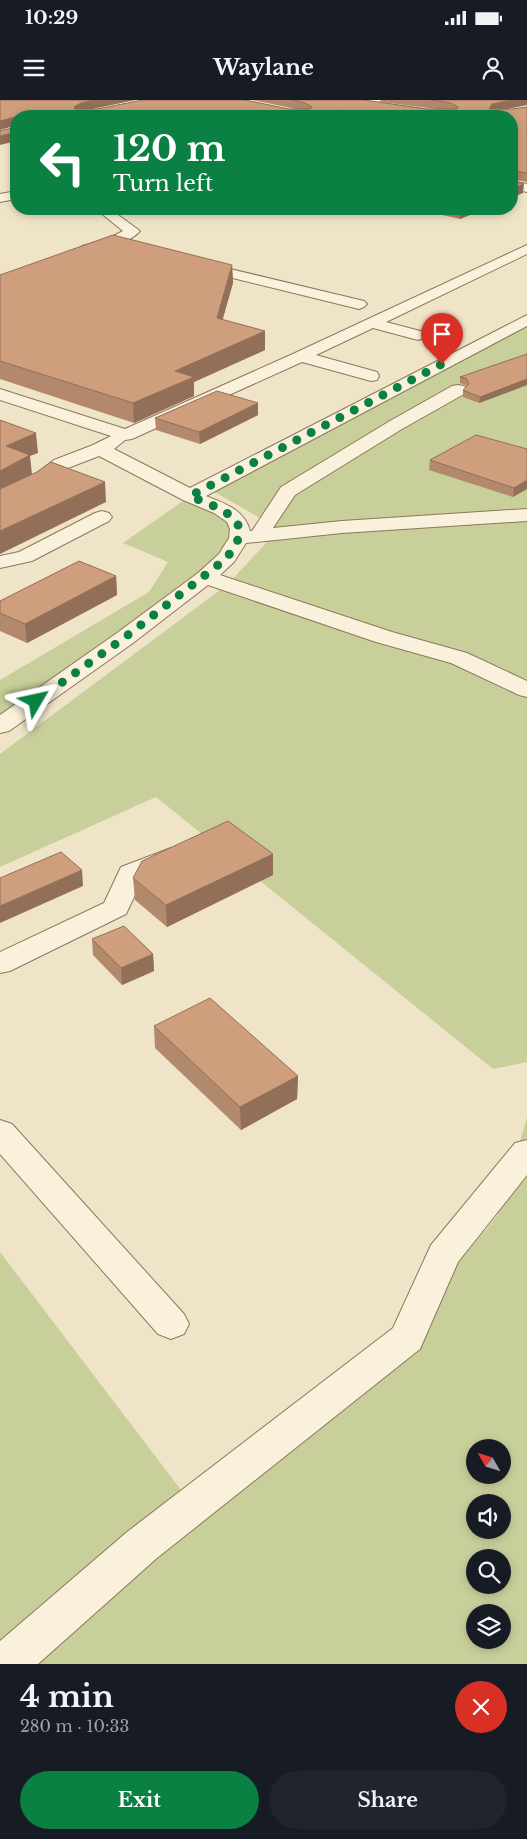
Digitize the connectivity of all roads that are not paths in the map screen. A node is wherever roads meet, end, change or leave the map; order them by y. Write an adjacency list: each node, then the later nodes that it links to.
1 (375, 100): 3 (street)
2 (443, 105): 4 (street)
3 (406, 110)
4 (447, 110)
5 (110, 215): 6 (street)
6 (111, 243): 7 (street); 9 (street)
7 (130, 248)
8 (527, 249): 13 (street)
9 (72, 255)
10 (179, 260): 11 (street)
11 (359, 304)
12 (527, 320): 21 (street)
13 (372, 323): 14 (street); 15 (street)
14 (418, 335)
15 (301, 356): 16 (street); 19 (street)
16 (371, 376)
17 (458, 390): 25 (street)
18 (0, 394): 19 (street)
19 (126, 435): 20 (street)
20 (100, 449): 21 (street); 22 (street)
21 (190, 496): 25 (street)
22 (0, 503)
23 (527, 514): 25 (street)
24 (102, 516): 26 (street)
25 (249, 537): 27 (street)
26 (0, 562)
27 (204, 577): 28 (street); 29 (street)
28 (527, 690)
29 (0, 726)
30 (183, 851): 31 (street)
31 (0, 964)
32 (0, 1132): 34 (street)
33 (527, 1152): 35 (street)
34 (172, 1324)
35 (6, 1664)

